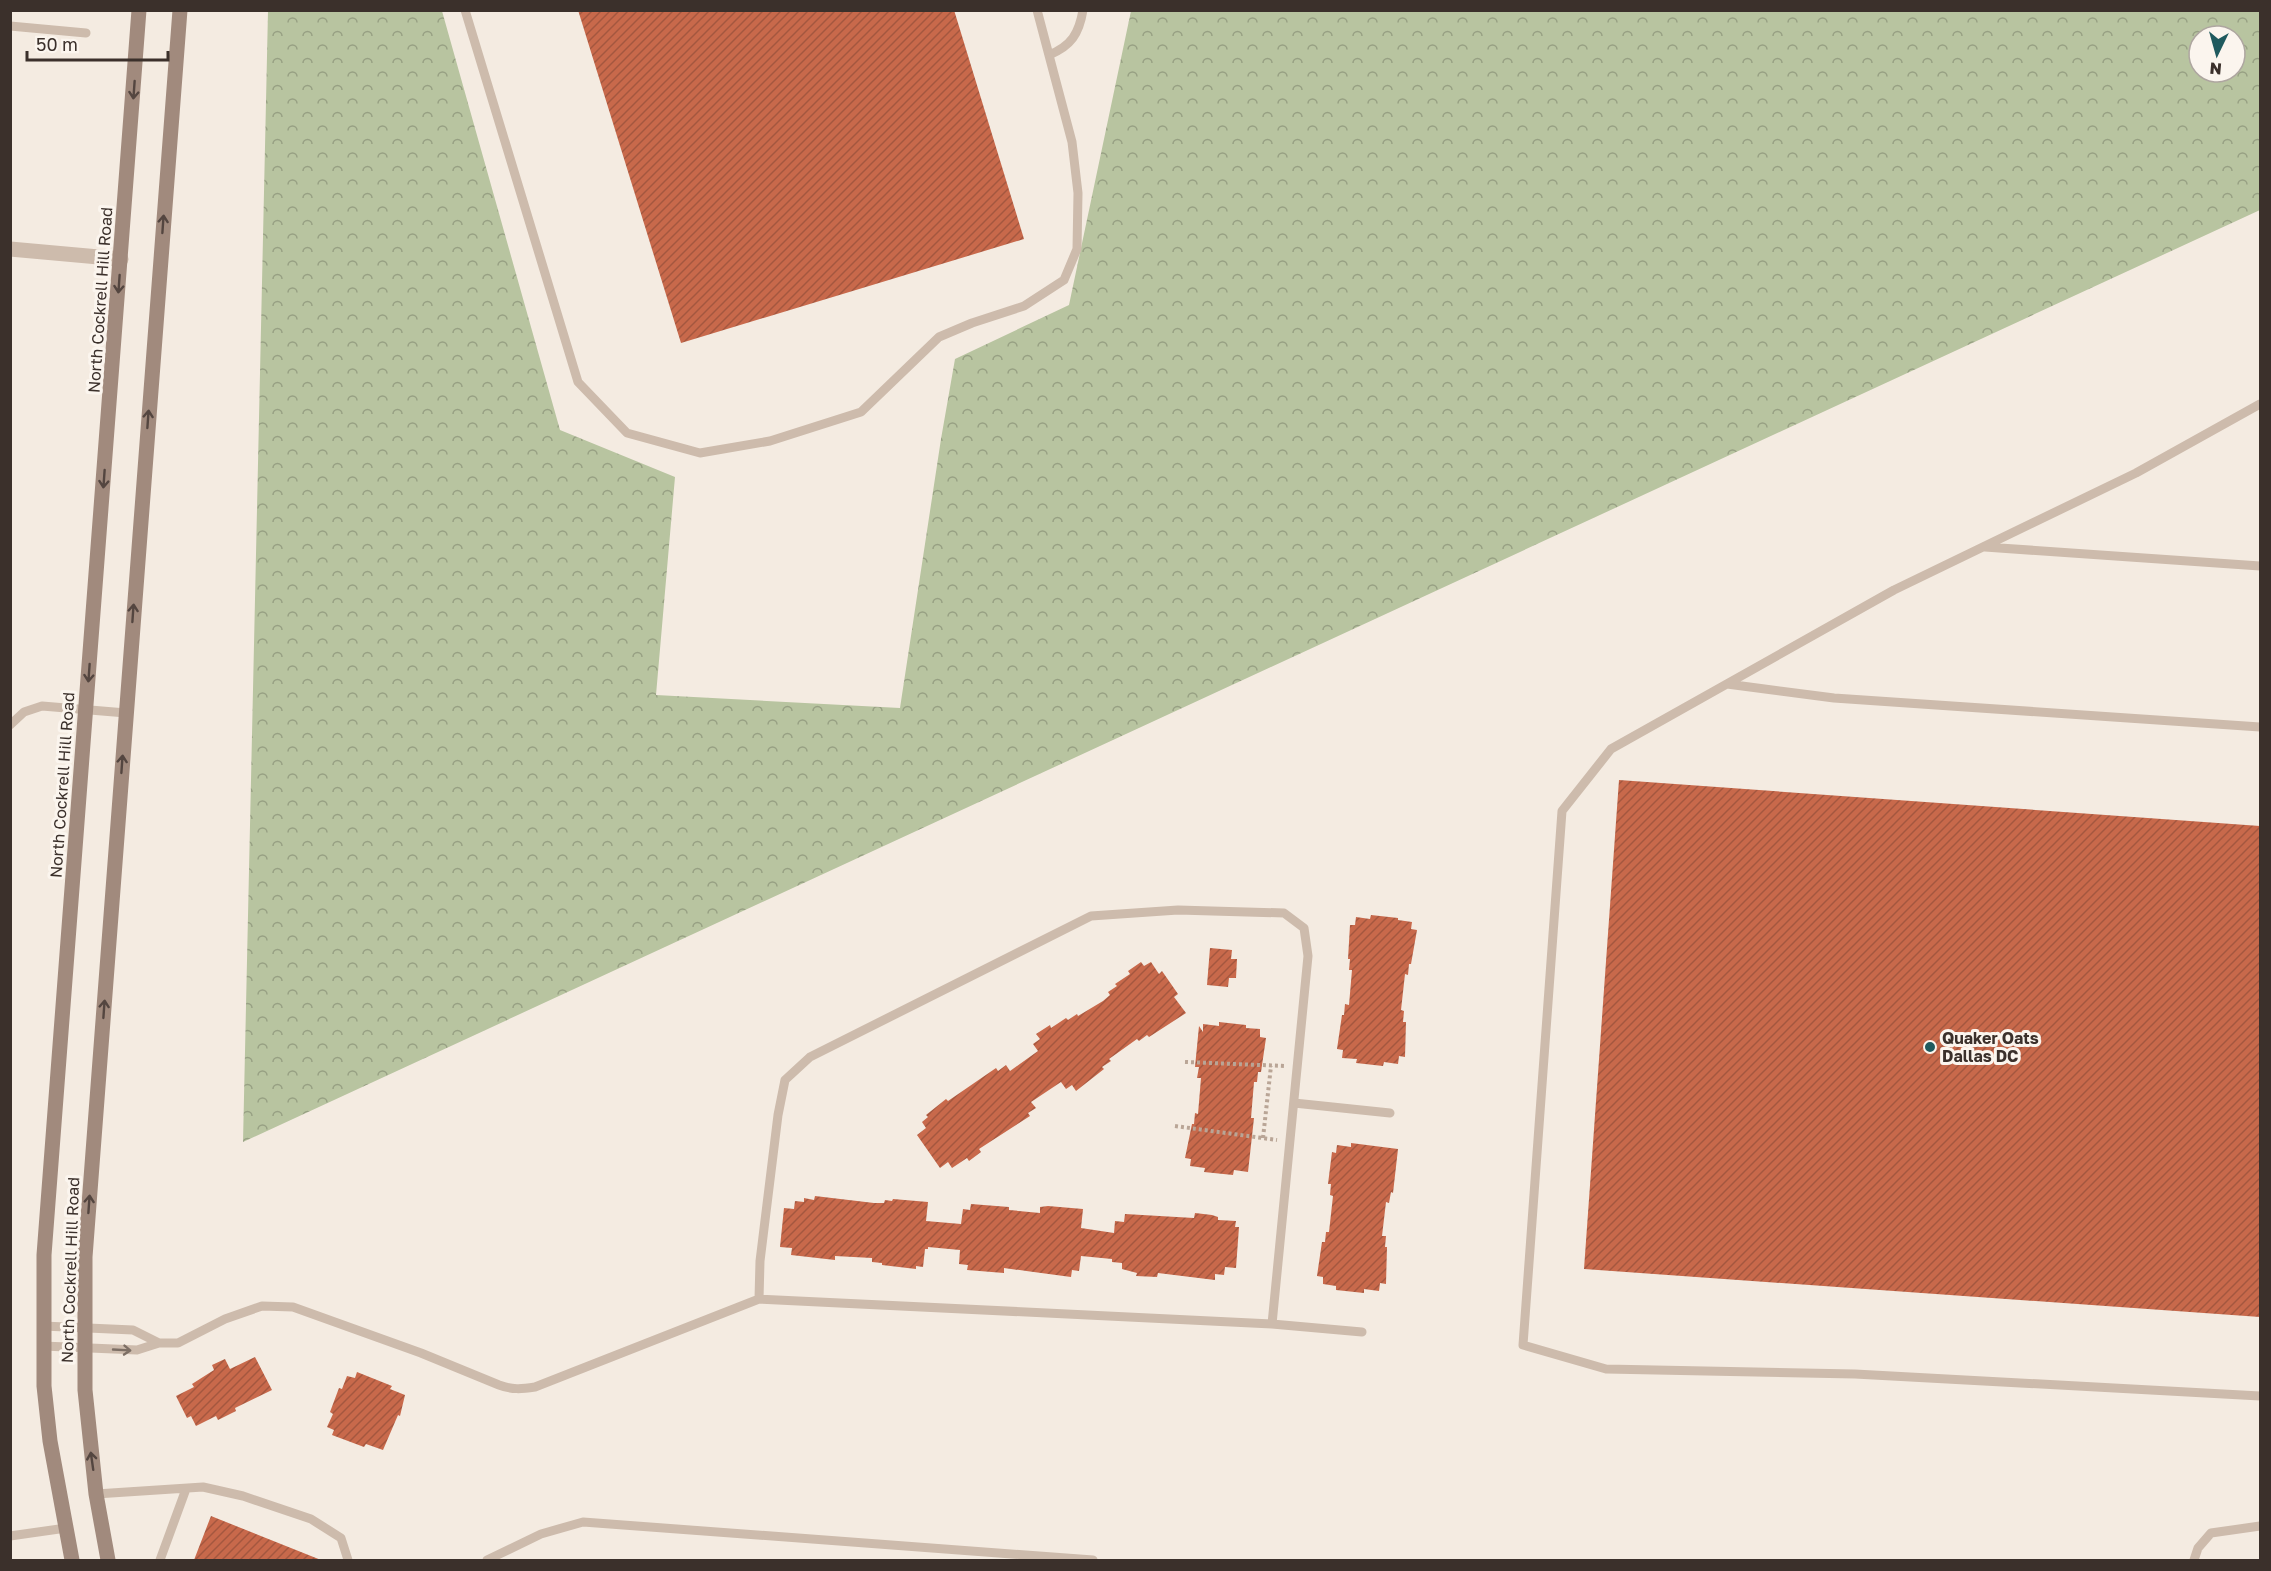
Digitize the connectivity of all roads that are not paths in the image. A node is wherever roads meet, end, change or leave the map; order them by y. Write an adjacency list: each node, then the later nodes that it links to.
1 (140, 10): 10 (main road, North Cockrell Hill Road, one-way to 10)
2 (180, 10): 16 (main road, North Cockrell Hill Road, one-way to 2)
3 (465, 10): 8 (lane)
4 (1036, 10): 8 (lane)
5 (1083, 10): 8 (lane)
6 (10, 26): 7 (lane)
7 (86, 33)
8 (1049, 55)
9 (10, 249): 10 (street)
10 (121, 260): 15 (main road, North Cockrell Hill Road, one-way to 15)
11 (2260, 404): 12 (lane)
12 (1983, 547): 13 (lane); 14 (lane)
13 (2260, 566)
14 (1727, 684): 18 (lane); 29 (lane)
15 (86, 709): 16 (lane); 17 (lane); 23 (main road, North Cockrell Hill Road)
16 (126, 713): 24 (main road, North Cockrell Hill Road, one-way to 16)
17 (10, 725)
18 (2260, 727)
19 (1294, 1103): 20 (lane); 21 (lane); 22 (lane)
20 (1390, 1113)
21 (759, 1299): 22 (lane); 26 (lane)
22 (1272, 1324): 25 (lane)
23 (43, 1326): 24 (lane); 27 (main road, North Cockrell Hill Road)
24 (84, 1326): 26 (lane); 28 (main road, North Cockrell Hill Road)
25 (1362, 1332)
26 (159, 1343): 28 (lane, one-way to 26)
27 (43, 1346): 28 (lane); 33 (main road, North Cockrell Hill Road)
28 (84, 1348): 31 (main road, North Cockrell Hill Road, one-way to 28)
29 (2260, 1396)
30 (186, 1488): 31 (lane); 37 (lane); 38 (lane)
31 (96, 1494): 36 (main road, North Cockrell Hill Road)
32 (2260, 1526): 41 (lane)
33 (66, 1528): 34 (lane); 35 (main road, North Cockrell Hill Road)
34 (10, 1536)
35 (72, 1560)
36 (108, 1560)
37 (160, 1560)
38 (348, 1560)
39 (487, 1560): 40 (lane)
40 (1093, 1560)
41 (2194, 1560)

